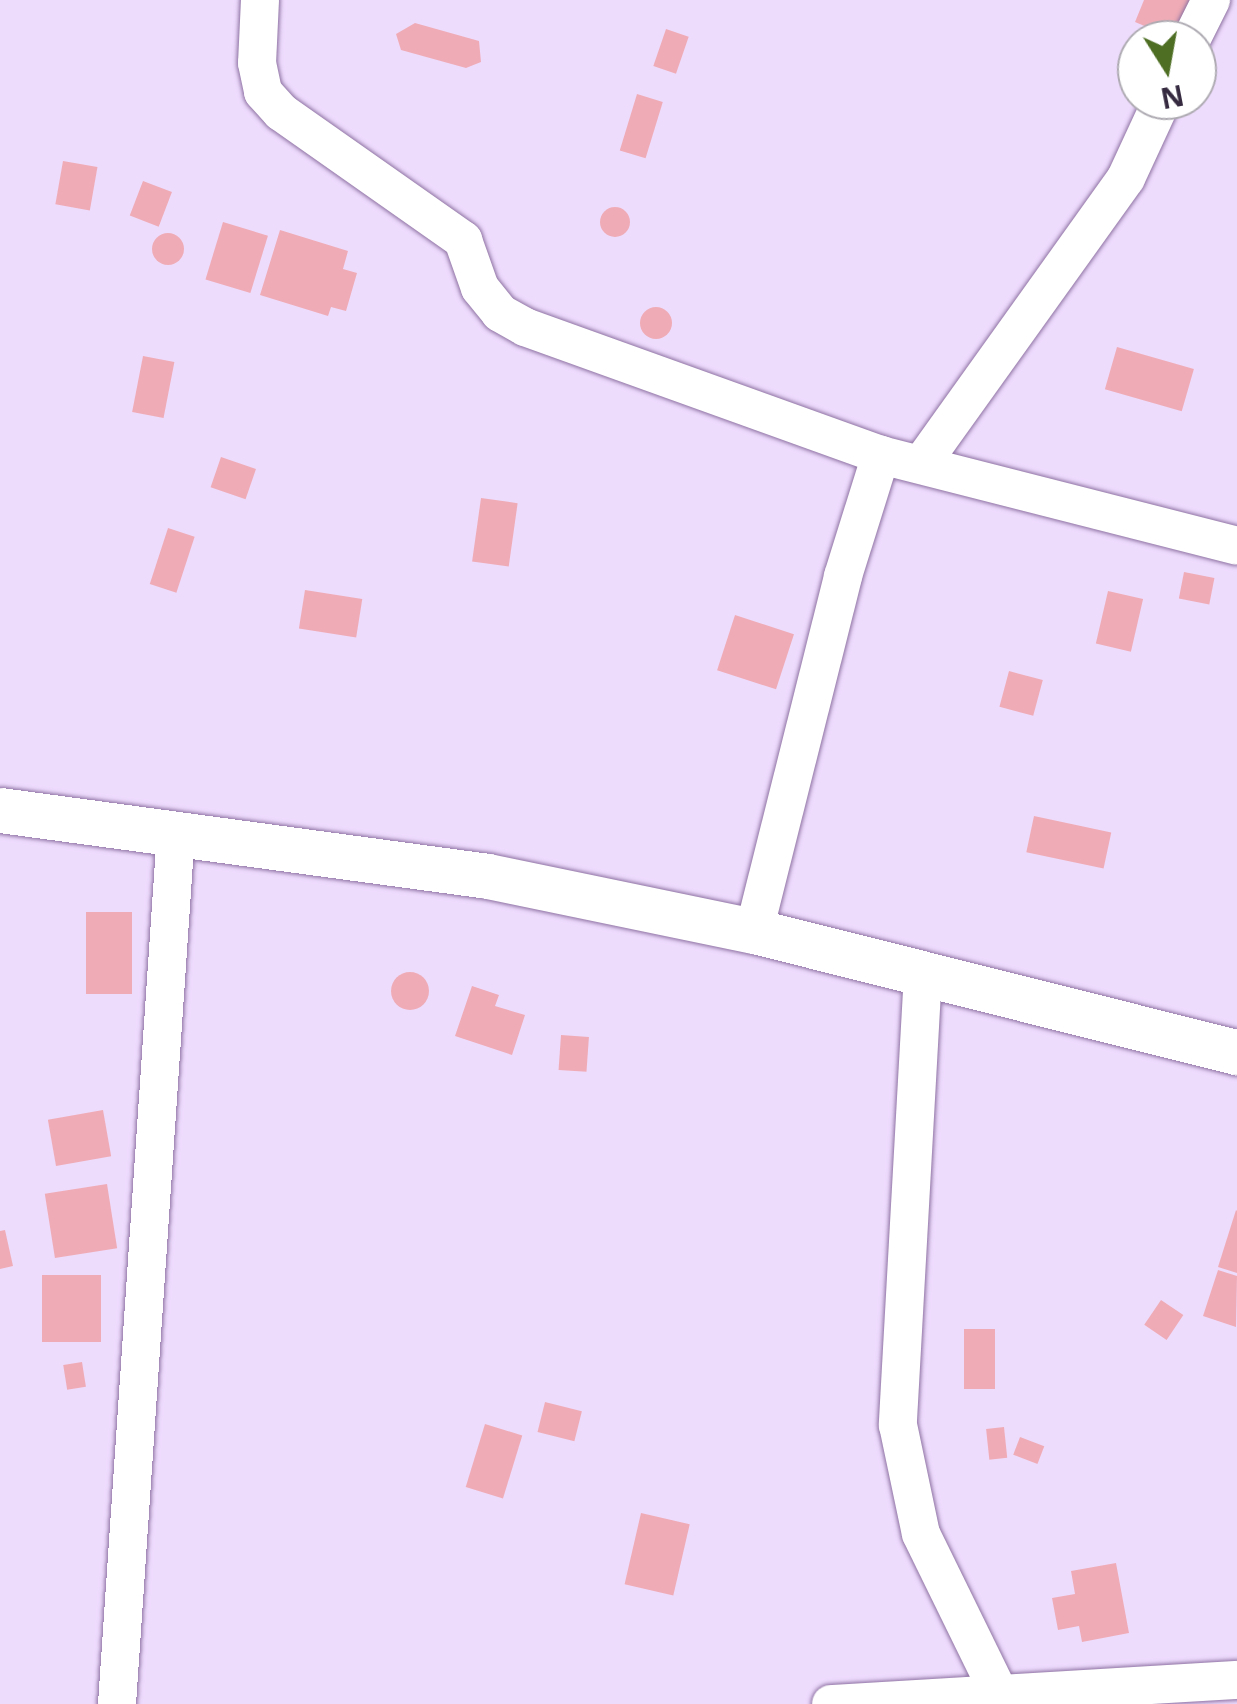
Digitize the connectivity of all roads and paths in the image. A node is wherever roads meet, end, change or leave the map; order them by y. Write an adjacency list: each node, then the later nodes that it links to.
1 (260, 0): 3 (street)
2 (1153, 120): 4 (street)
3 (881, 454): 4 (street); 8 (street)
4 (922, 463): 5 (street)
5 (1237, 546)
6 (0, 810): 7 (street)
7 (176, 832): 8 (street); 15 (street)
8 (754, 930): 9 (street)
9 (923, 973): 10 (street); 13 (street)
10 (1237, 1052)
11 (1237, 1680): 12 (street)
12 (1083, 1698): 13 (street)
13 (1002, 1699): 14 (street)
14 (871, 1702): 16 (street)
15 (116, 1704)
16 (832, 1704)

